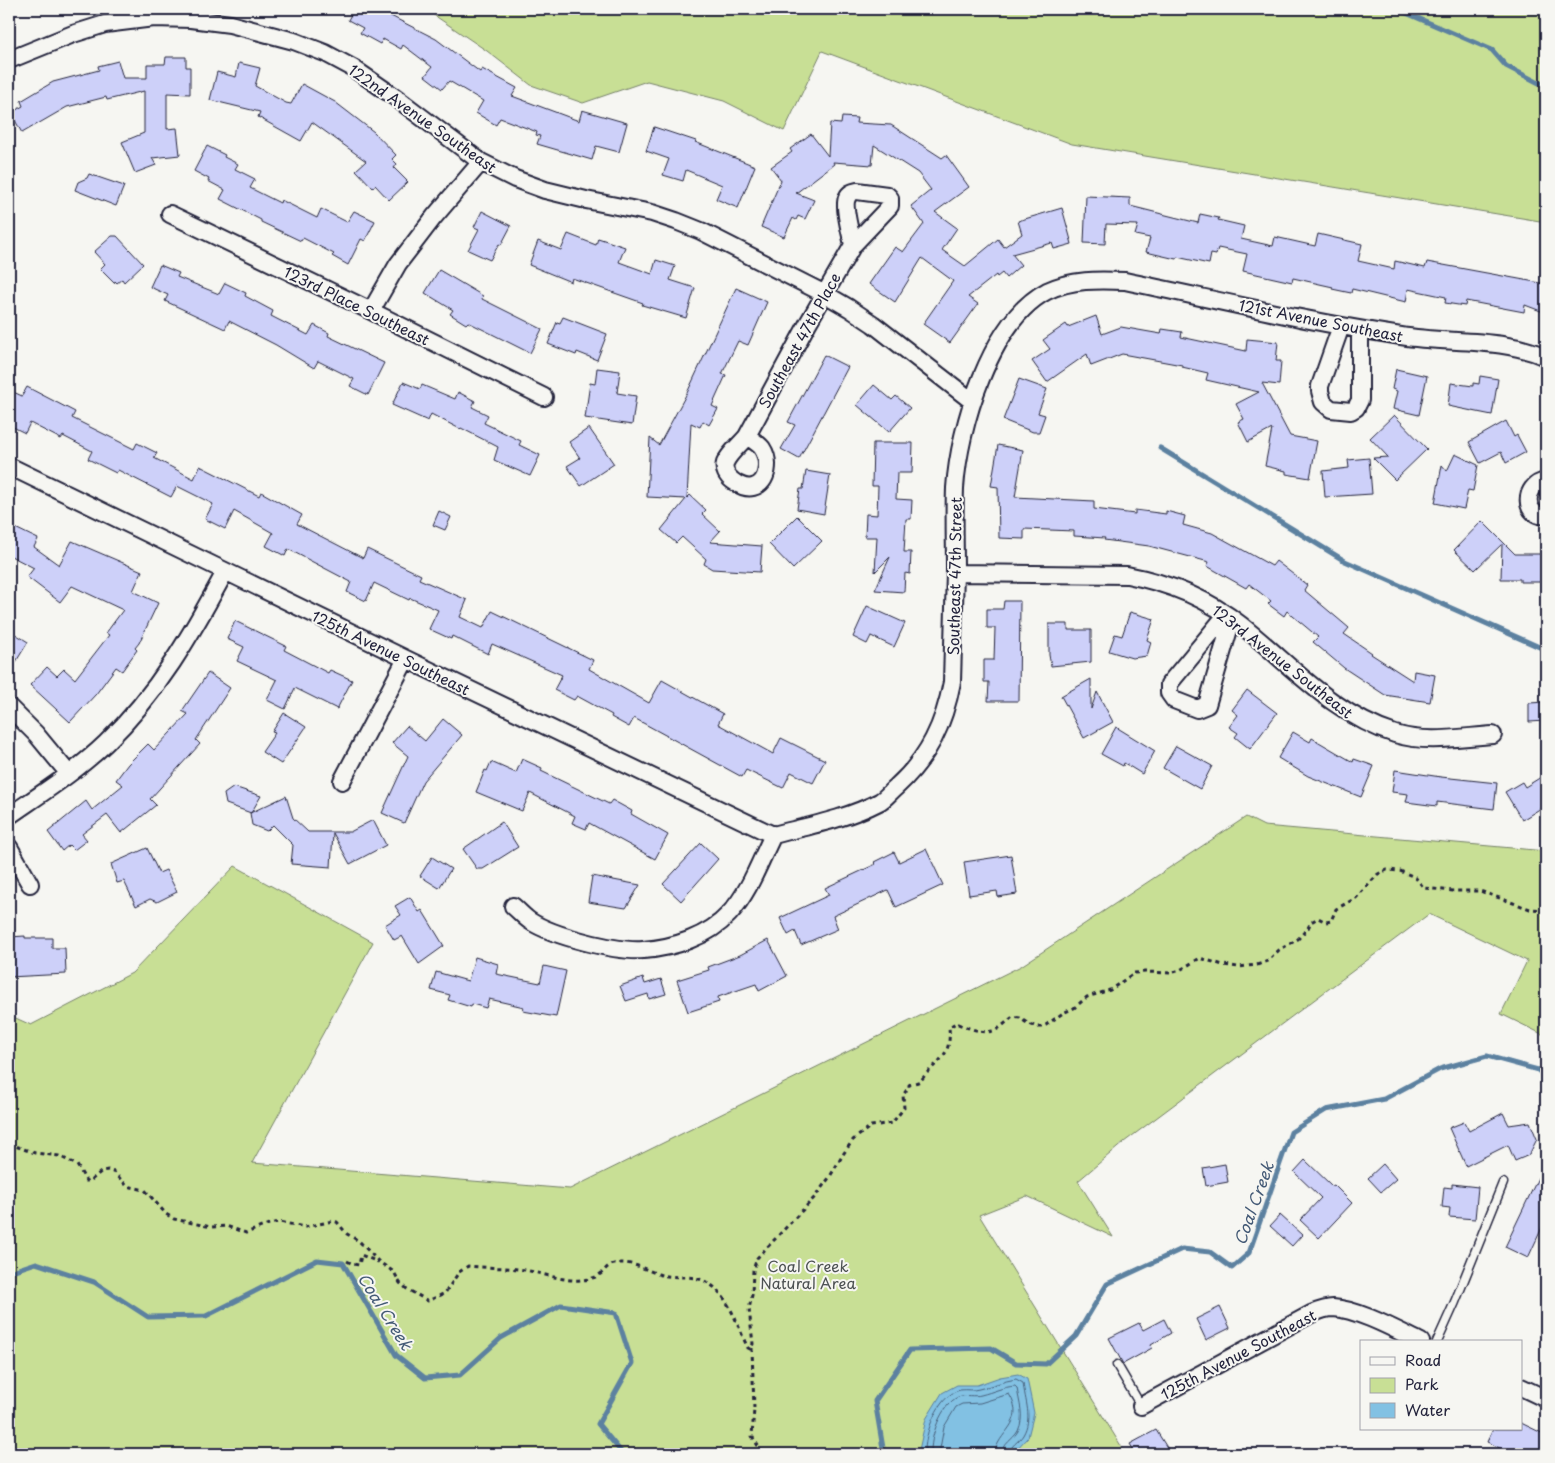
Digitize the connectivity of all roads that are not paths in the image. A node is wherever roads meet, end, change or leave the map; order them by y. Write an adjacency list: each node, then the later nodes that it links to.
1 (232, 16): 2 (street, 122nd Avenue Southeast); 3 (street, 122nd Avenue Southeast)
2 (9, 60)
3 (481, 162): 7 (street, 122nd Avenue Southeast); 8 (street)
4 (170, 214): 8 (street, 123rd Place Southeast)
5 (853, 245): 7 (street, Southeast 47th Place)
6 (1095, 280): 9 (street, 121st Avenue Southeast); 13 (street, Southeast 47th Street)
7 (825, 294): 13 (street, 122nd Avenue Southeast); 14 (street, Southeast 47th Place)
8 (371, 310): 12 (street, 123rd Place Southeast)
9 (1341, 326): 10 (street, 121st Avenue Southeast); 10 (street)
10 (1360, 330): 11 (street, 121st Avenue Southeast)
11 (1546, 357)
12 (544, 397)
13 (972, 401): 19 (street, Southeast 47th Street)
14 (747, 436)
15 (9, 466): 18 (street, 125th Avenue Southeast)
16 (1546, 481): 17 (street)
17 (1546, 515)
18 (225, 572): 21 (street, 125th Avenue Southeast); 24 (street)
19 (955, 573): 20 (street, 123rd Avenue Southeast); 27 (street, Southeast 47th Street)
20 (1229, 617): 20 (street); 23 (street, 123rd Avenue Southeast)
21 (406, 660): 25 (street); 27 (street, 125th Avenue Southeast)
22 (9, 707): 24 (street)
23 (1493, 735)
24 (69, 774): 26 (street)
25 (342, 781)
26 (9, 816)
27 (773, 835): 30 (street)
28 (9, 848): 29 (street)
29 (30, 884)
30 (513, 906)
31 (1503, 1183): 33 (lane)
32 (1417, 1340): 37 (street, 125th Avenue Southeast)
33 (1437, 1340)
34 (1117, 1365): 37 (lane)
35 (1522, 1387): 36 (street)
36 (1546, 1398)
37 (1141, 1406)

